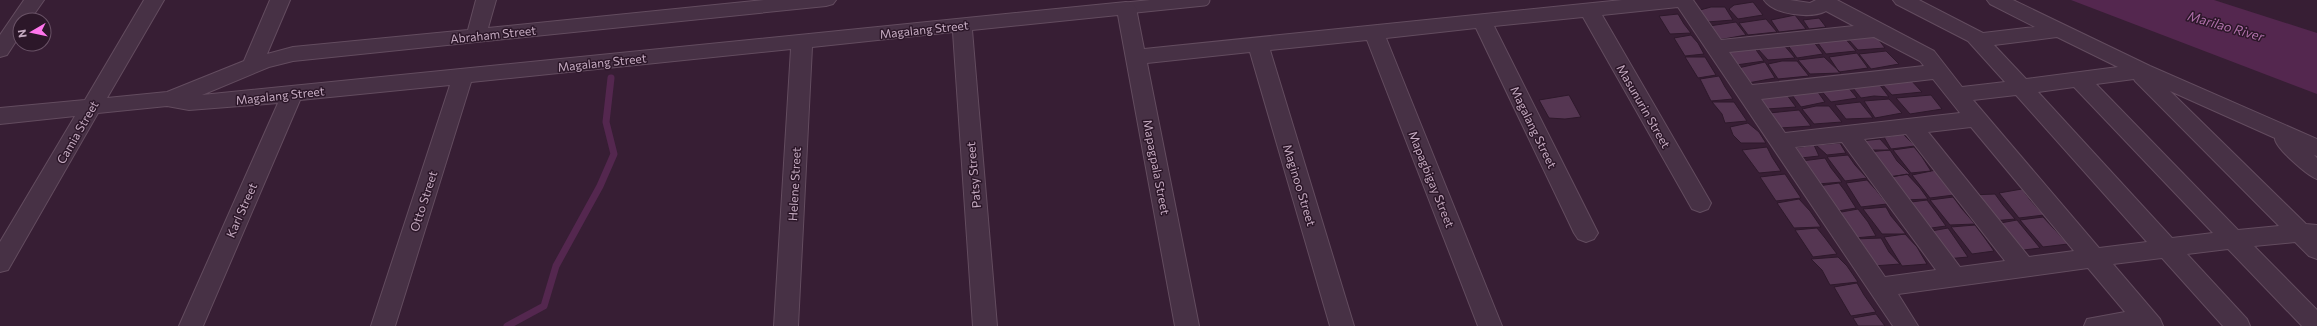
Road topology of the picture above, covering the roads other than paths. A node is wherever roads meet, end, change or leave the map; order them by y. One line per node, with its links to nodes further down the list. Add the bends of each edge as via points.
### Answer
1 (34, 0): 16 (street)
2 (154, 0): 40 (street, Camia Street)
3 (280, 0): 30 (street)
4 (486, 0): 23 (street)
5 (826, 0): 12 (street, Abraham Street)
6 (1204, 0): 14 (lane, Magalang Street)
7 (1683, 0): 15 (street); 27 (street)
8 (1774, 0): 11 (street, via 1786,6 1805,9 1821,6)
9 (1903, 0): 24 (street)
10 (1997, 0): 20 (street)
11 (1827, 1): 19 (street)
12 (796, 2): 13 (street, Abraham Street)
13 (680, 8): 23 (street, Abraham Street)
14 (1126, 8): 18 (street, Magalang Street); 29 (street, Mapagpala Street)
15 (1589, 10): 17 (street); 49 (street, Masunurin Street)
16 (26, 12)
17 (1482, 21): 22 (street); 50 (street, Magalang Street)
18 (962, 25): 25 (street, Magalang Street); 64 (street, Patsy Street)
19 (1875, 30): 27 (street); 31 (street, via 1927,56)
20 (2061, 30): 24 (street); 32 (street)
21 (12, 32): 28 (street)
22 (1374, 32): 26 (street); 67 (street, Mapagbigay Street)
23 (476, 36): 30 (street, Abraham Street, via 293,54)
24 (1979, 40): 35 (street)
25 (802, 41): 33 (street, Magalang Street); 63 (street, Helene Street)
26 (1258, 45): 29 (street); 66 (street, Maginoo Street)
27 (1715, 47): 36 (street)
28 (0, 50)
29 (1136, 57): 65 (street, Mapagpala Street)
30 (253, 64): 39 (street, Abraham Street, via 200,88)
31 (1938, 71): 36 (street); 38 (street)
32 (2140, 71): 34 (street); 44 (street); 51 (street)
33 (463, 76): 37 (street, Magalang Street); 62 (street, Otto Street)
34 (2079, 79): 35 (street); 52 (street)
35 (2021, 87): 38 (street); 53 (street)
36 (1747, 93): 46 (street)
37 (292, 94): 39 (street, Magalang Street, via 200,103); 61 (street, Karl Street)
38 (1957, 95): 42 (street)
39 (167, 99): 40 (street, Magalang Street)
40 (92, 107): 41 (street, Magalang Street); 56 (street, Camia Street)
41 (0, 116)
42 (1976, 119): 43 (street); 55 (street)
43 (1911, 126): 45 (street); 57 (street)
44 (2275, 129): 47 (street); 48 (street)
45 (1848, 134): 46 (street); 58 (street)
46 (1780, 141): 59 (street)
47 (2317, 148)
48 (2317, 171)
49 (1700, 203)
50 (1586, 233)
51 (2308, 233): 52 (street); 54 (street)
52 (2233, 239): 53 (street); 71 (street)
53 (2166, 248): 55 (street); 70 (street)
54 (2317, 250)
55 (2093, 258): 57 (street); 60 (street)
56 (0, 263)
57 (2022, 267): 58 (street)
58 (1954, 277): 59 (street)
59 (1880, 287): 68 (street)
60 (2148, 323): 69 (street)
61 (190, 326)
62 (383, 326)
63 (786, 326)
64 (985, 326)
65 (1187, 326)
66 (1342, 326)
67 (1490, 326)
68 (1906, 326)
69 (2096, 326)
70 (2238, 326)
71 (2317, 326)

